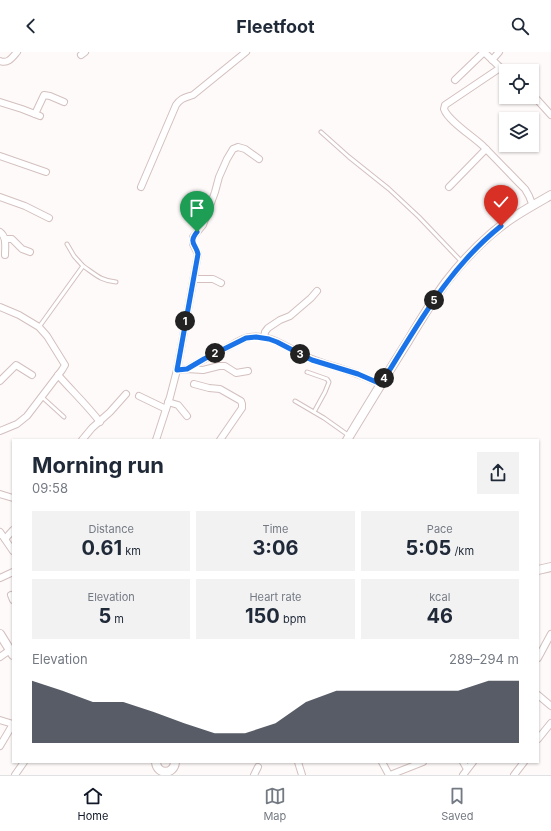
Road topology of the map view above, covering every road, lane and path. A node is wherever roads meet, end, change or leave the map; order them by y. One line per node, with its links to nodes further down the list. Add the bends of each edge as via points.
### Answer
1 (17, 52): 6 (street, via 8,61)
2 (246, 52): 19 (street, via 193,95 183,97 178,102)
3 (484, 52): 5 (street); 9 (street)
4 (499, 52): 5 (street)
5 (492, 60): 7 (street)
6 (0, 61)
7 (499, 67)
8 (499, 69): 15 (street, via 444,107 452,120)
9 (455, 80)
10 (0, 102): 11 (street, via 37,115 44,96)
11 (64, 102)
12 (539, 102): 13 (street)
13 (551, 115)
14 (321, 132): 30 (lane, via 389,188)
15 (486, 149): 20 (street); 23 (street, via 525,189)
16 (0, 156): 18 (street)
17 (259, 160): 32 (street, via 241,147 235,147 231,152 203,225 192,240 198,254)
18 (46, 172)
19 (141, 187)
20 (449, 187)
21 (551, 195): 23 (street)
22 (0, 197): 24 (street)
23 (533, 206): 30 (street, via 490,235)
24 (49, 218)
25 (0, 232): 26 (street)
26 (5, 239): 28 (street, via 12,239 22,249); 29 (street)
27 (67, 244): 31 (lane)
28 (30, 252)
29 (5, 255)
30 (463, 263): 47 (street, via 439,292)
31 (82, 266): 33 (lane, via 103,280); 37 (lane)
32 (194, 279): 34 (street); 40 (street)
33 (116, 282)
34 (221, 283)
35 (316, 291): 38 (street, via 290,316 268,328)
36 (0, 307): 37 (street)
37 (39, 327): 44 (street, via 64,363 64,368)
38 (264, 338): 39 (street, via 246,338); 47 (street, via 312,360)
39 (187, 369): 40 (street); 41 (street, via 200,370 225,366 236,372)
40 (177, 370): 52 (street)
41 (248, 371)
42 (307, 372): 53 (lane, via 329,382)
43 (32, 375): 45 (street, via 16,365)
44 (58, 375): 50 (street); 56 (street)
45 (0, 381)
46 (194, 384): 61 (street, via 220,389 242,404 242,408)
47 (381, 384): 58 (street)
48 (126, 394): 56 (street)
49 (139, 396): 52 (street)
50 (42, 397): 55 (lane); 57 (street, via 23,420)
51 (295, 401): 53 (lane)
52 (167, 406): 54 (street, via 178,405); 60 (street)
53 (314, 412): 58 (lane)
54 (187, 416)
55 (64, 417)
56 (100, 422): 59 (street)
57 (0, 431)
58 (348, 438)
59 (84, 439)
60 (156, 439)
61 (221, 439)
62 (0, 494): 63 (street)
63 (12, 498)
64 (12, 531): 66 (street)
65 (0, 532): 66 (street)
66 (5, 539): 67 (street)
67 (12, 550)
68 (551, 567): 69 (street)
69 (539, 570)
70 (12, 572): 71 (street)
71 (0, 578)
72 (0, 634): 74 (street)
73 (551, 634): 75 (street)
74 (11, 653): 76 (street)
75 (539, 656)
76 (0, 657)
77 (539, 696): 78 (street)
78 (551, 706)
79 (0, 720): 81 (street)
80 (551, 723): 84 (street)
81 (12, 724)
82 (12, 726): 86 (street)
83 (539, 729): 84 (street)
84 (546, 729): 85 (street)
85 (539, 738)
86 (0, 746)
87 (23, 763): 99 (street)
88 (156, 763): 98 (street, via 160,771)
89 (175, 763): 98 (street)
90 (298, 763): 101 (street)
91 (383, 763): 102 (street)
92 (420, 763): 102 (street)
93 (464, 763): 97 (street)
94 (472, 763): 97 (street)
95 (523, 763): 104 (street)
96 (258, 766): 100 (street)
97 (467, 769): 103 (street)
98 (171, 773)
99 (15, 775)
100 (254, 775)
101 (302, 775)
102 (389, 775)
103 (462, 775)
104 (514, 775)

